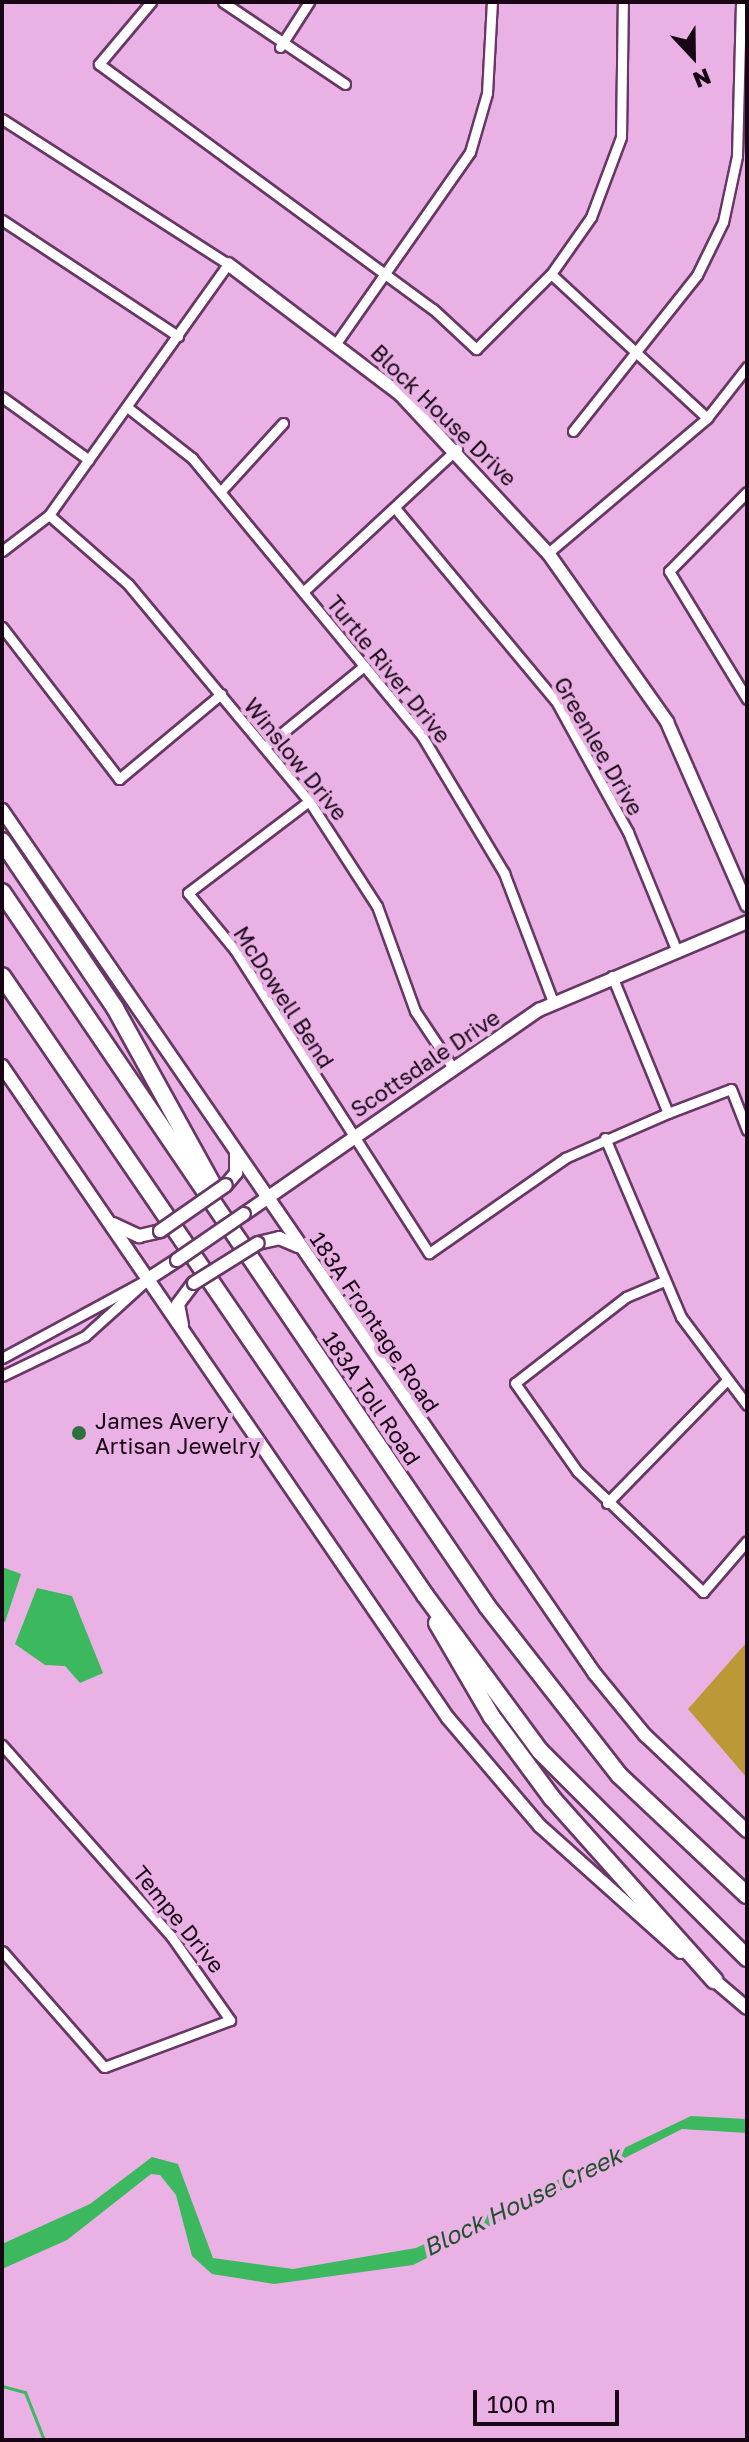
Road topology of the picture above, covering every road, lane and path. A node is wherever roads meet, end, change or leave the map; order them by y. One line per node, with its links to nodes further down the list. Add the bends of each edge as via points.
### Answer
1 (151, 2): 12 (street, via 99,64)
2 (223, 2): 7 (street)
3 (309, 2): 7 (street)
4 (492, 2): 12 (street, via 487,93 470,152)
5 (623, 2): 13 (street, via 621,137 591,217)
6 (741, 2): 16 (street, via 737,156 723,222 697,275)
7 (280, 47): 8 (street)
8 (345, 84)
9 (2, 119): 11 (street, Block House Drive)
10 (2, 220): 14 (street)
11 (228, 264): 14 (street); 15 (main road, Block House Drive)
12 (386, 273): 13 (street, via 476,349); 15 (street)
13 (551, 274): 16 (street)
14 (178, 336): 19 (street)
15 (337, 342): 23 (main road, Block House Drive)
16 (639, 354): 20 (street); 22 (street)
17 (747, 367): 20 (street)
18 (2, 397): 24 (street)
19 (127, 407): 24 (street); 25 (street, Turtle River Drive, via 192,458)
20 (707, 418): 30 (street)
21 (283, 423): 25 (street)
22 (573, 431)
23 (457, 449): 27 (street); 30 (main road, Block House Drive)
24 (89, 460): 28 (street)
25 (221, 491): 31 (street, Turtle River Drive)
26 (747, 492): 34 (street, via 669,571)
27 (395, 508): 31 (street); 44 (street, Greenlee Drive, via 556,701 628,832)
28 (49, 515): 29 (street); 35 (street, Winslow Drive, via 128,584)
29 (2, 551)
30 (548, 553): 42 (main road, Block House Drive, via 667,722)
31 (304, 591): 33 (street, Turtle River Drive)
32 (2, 627): 35 (street, via 119,779)
33 (364, 666): 37 (street); 48 (street, Turtle River Drive, via 458,789 504,873)
34 (743, 682): 36 (street)
35 (221, 694): 37 (street, Winslow Drive)
36 (747, 699)
37 (265, 747): 38 (street, Winslow Drive)
38 (309, 801): 51 (street, Winslow Drive, via 377,906 415,1011); 54 (street, McDowell Bend, via 188,893 235,950)
39 (2, 810): 56 (main road, 183A Frontage Road)
40 (2, 841): 60 (highway, via 115,1008)
41 (2, 892): 60 (highway, 183A Toll Road)
42 (747, 905)
43 (747, 922): 44 (main road, Scottsdale Drive)
44 (676, 949): 46 (main road, Scottsdale Drive)
45 (2, 976): 49 (highway)
46 (612, 976): 48 (main road, Scottsdale Drive); 52 (street)
47 (2, 982): 49 (highway)
48 (553, 1002): 51 (main road, Scottsdale Drive)
49 (21, 1004): 70 (highway)
50 (2, 1066): 58 (main road)
51 (453, 1068): 54 (main road, Scottsdale Drive)
52 (668, 1113): 53 (street, via 731,1089); 55 (street)
53 (747, 1130)
54 (352, 1137): 55 (street, McDowell Bend, via 429,1253); 57 (main road, Scottsdale Drive)
55 (605, 1138): 62 (street)
56 (235, 1151): 57 (main road, 183A Frontage Road); 58 (main road, bridge, via 236,1173 226,1185 160,1231 139,1236)
57 (265, 1197): 59 (main road, 183A Frontage Road); 61 (main road, Scottsdale Drive, bridge)
58 (110, 1223): 61 (main road)
59 (298, 1246): 63 (main road, bridge, via 279,1238 258,1243 194,1283 178,1304); 72 (main road, 183A Frontage Road, via 595,1674 645,1735)
60 (260, 1273): 73 (highway, 183A Toll Road, via 487,1606 619,1775)
61 (148, 1279): 63 (main road); 64 (street, Scottsdale Drive); 65 (street, Scottsdale Drive, via 85,1336)
62 (664, 1281): 66 (street); 68 (street, via 626,1297 515,1383)
63 (184, 1333): 76 (main road, via 448,1718 578,1863)
64 (2, 1358)
65 (2, 1376)
66 (725, 1382): 67 (street); 68 (street)
67 (747, 1405)
68 (607, 1503): 69 (street, via 703,1592)
69 (747, 1541)
70 (425, 1595): 75 (highway, via 540,1751 661,1880); 76 (highway, via 492,1717 593,1848)
71 (2, 1745): 74 (street, Tempe Drive, via 161,1924 230,2020 104,2067)
72 (747, 1831)
73 (747, 1895)
74 (2, 1951)
75 (747, 1958)
76 (714, 1980): 77 (main road)
77 (747, 2008)

